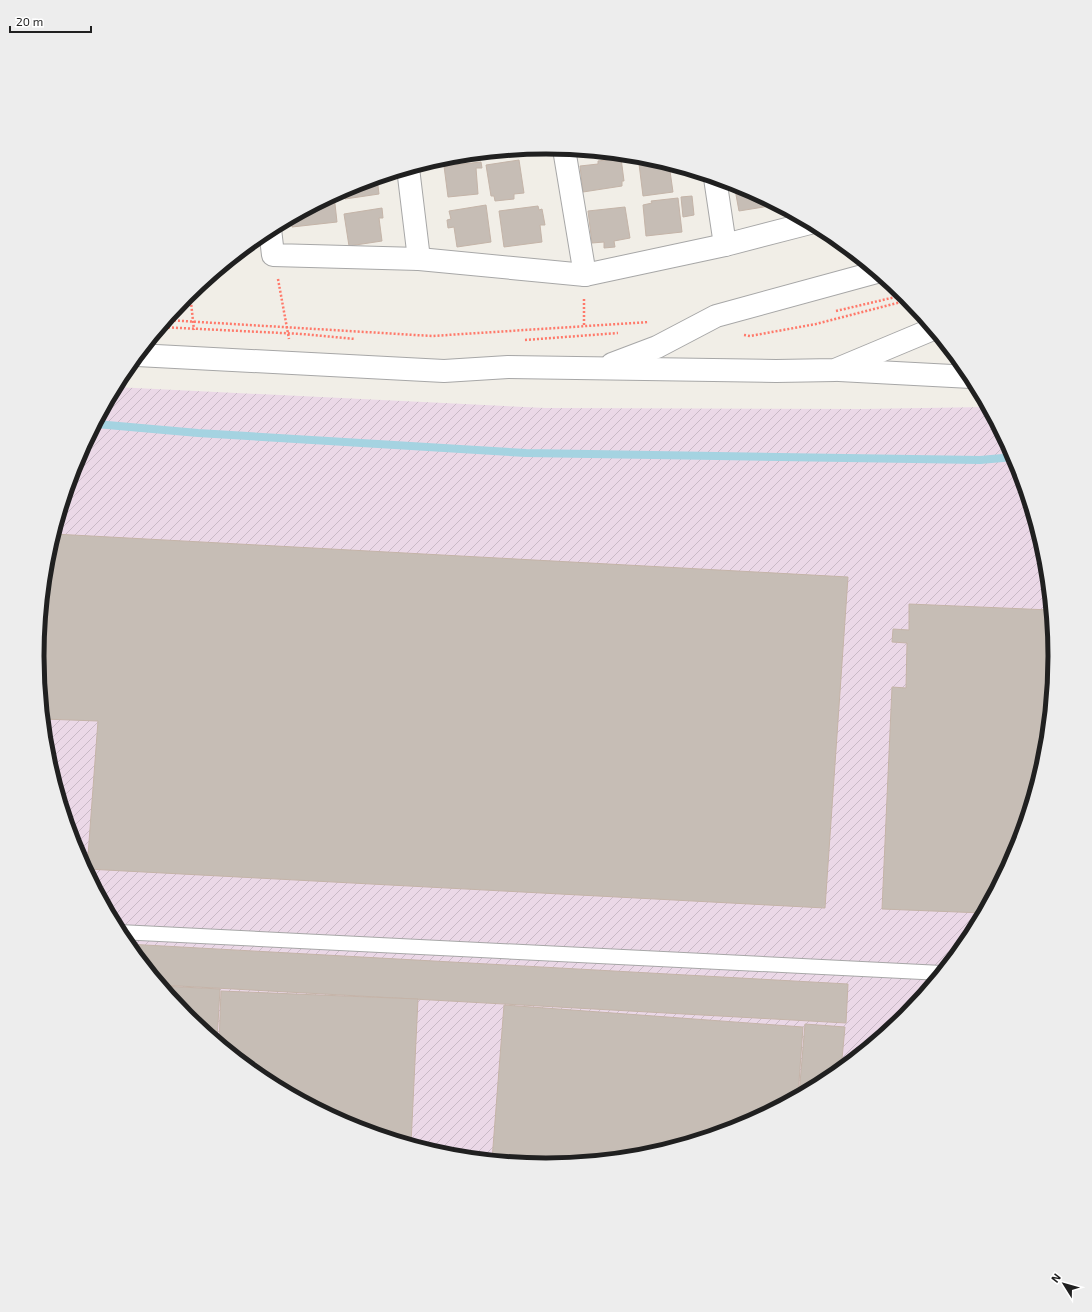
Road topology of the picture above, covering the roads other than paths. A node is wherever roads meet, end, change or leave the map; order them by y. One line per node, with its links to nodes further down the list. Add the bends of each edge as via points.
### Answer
1 (565, 155): 8 (street)
2 (409, 173): 7 (street)
3 (716, 184): 6 (street)
4 (803, 225): 6 (street)
5 (271, 237): 7 (street, via 273,255)
6 (725, 245): 8 (street)
7 (419, 259): 8 (street)
8 (584, 274)
9 (870, 274): 12 (street, via 716,316 657,347)
10 (927, 330): 13 (street)
11 (144, 356): 12 (street, via 444,371 508,367)
12 (600, 368): 13 (street)
13 (835, 370): 14 (street)
14 (963, 377)
15 (127, 932): 16 (lane)
16 (936, 972)

